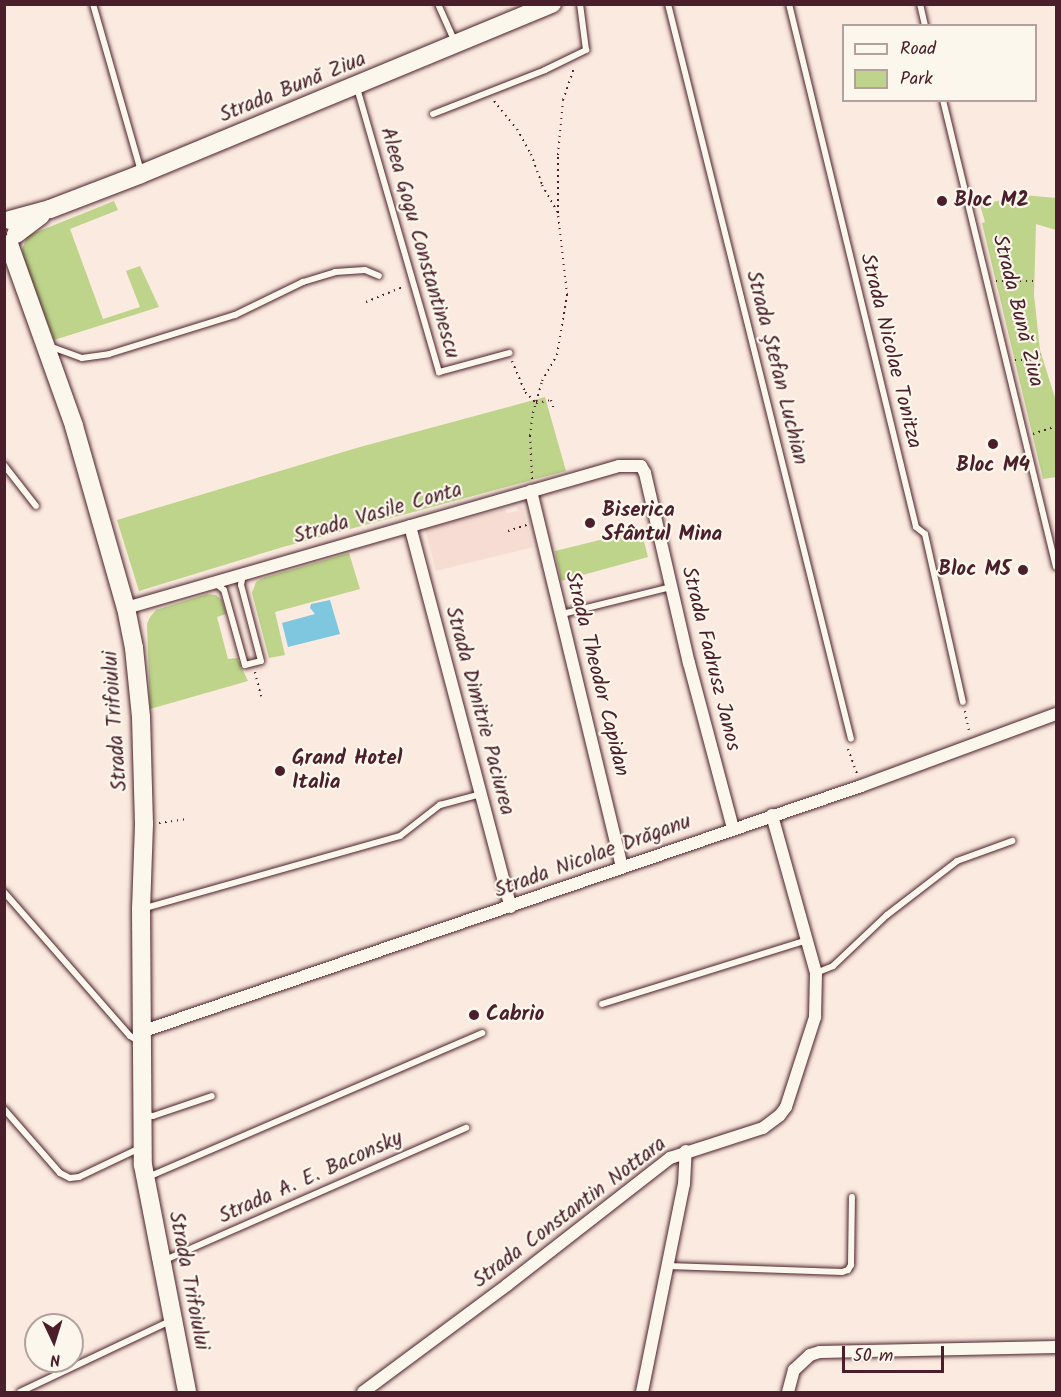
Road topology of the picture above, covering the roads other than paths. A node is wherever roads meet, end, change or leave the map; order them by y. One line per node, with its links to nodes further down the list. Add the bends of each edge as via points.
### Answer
1 (93, 4): 13 (lane)
2 (438, 4): 9 (lane)
3 (552, 4): 9 (street, Strada Bună Ziua)
4 (580, 4): 12 (lane, via 588,47 583,52)
5 (668, 4): 31 (lane, Strada Ștefan Luchian)
6 (789, 4): 29 (lane, Strada Nicolae Tonitza, via 916,527 925,534)
7 (920, 4): 8 (lane)
8 (925, 24)
9 (454, 41): 10 (street, Strada Bună Ziua)
10 (356, 87): 13 (street, Strada Bună Ziua); 17 (lane, Aleea Gogu Constantinescu, via 439,372)
11 (943, 102): 23 (lane, Strada Bună Ziua)
12 (433, 114)
13 (141, 174): 14 (street, Strada Bună Ziua, via 50,208)
14 (9, 232): 16 (street, Strada Trifoiului)
15 (379, 276): 16 (lane, via 365,270 303,282 236,315 109,354 82,358)
16 (46, 344): 27 (street, Strada Trifoiului, via 74,426)
17 (509, 353)
18 (4, 465): 21 (lane)
19 (641, 466): 20 (street, Strada Vasile Conta, via 619,466); 26 (street, Strada Fadrusz Janos)
20 (531, 491): 22 (street, Strada Vasile Conta); 28 (street, Strada Theodor Capidan)
21 (36, 506)
22 (410, 526): 24 (street, Strada Vasile Conta); 32 (street, Strada Dimitrie Paciurea)
23 (1056, 566)
24 (244, 572): 25 (street, Strada Vasile Conta); 25 (lane, via 241,585 261,662 245,665 224,590)
25 (213, 582): 27 (street, Strada Vasile Conta)
26 (672, 587): 28 (lane); 34 (street, Strada Fadrusz Janos)
27 (126, 608): 39 (street, Strada Trifoiului, via 139,682 144,824)
28 (562, 614): 36 (street, Strada Theodor Capidan)
29 (963, 702)
30 (1056, 714): 33 (street, Strada Nicolae Drăganu)
31 (851, 739)
32 (481, 794): 38 (street, Strada Dimitrie Paciurea); 39 (lane, via 440,805 400,836)
33 (772, 815): 34 (street, Strada Nicolae Drăganu); 40 (street, Strada Constantin Nottara)
34 (733, 828): 36 (street, Strada Nicolae Drăganu)
35 (1012, 841): 41 (lane, via 957,861 887,915 833,966)
36 (622, 867): 38 (street, Strada Nicolae Drăganu)
37 (4, 892): 44 (lane, via 130,1036)
38 (511, 907): 44 (street, Strada Nicolae Drăganu)
39 (141, 908): 44 (street, Strada Trifoiului)
40 (809, 940): 41 (street, Strada Constantin Nottara); 42 (lane)
41 (816, 973): 50 (street, Strada Constantin Nottara, via 815,1017 786,1107 752,1132)
42 (602, 1004)
43 (482, 1033): 51 (lane)
44 (141, 1036): 47 (street, Strada Trifoiului)
45 (212, 1096): 47 (lane, via 153,1116)
46 (4, 1109): 49 (lane, via 60,1173 70,1178)
47 (142, 1115): 49 (street, Strada Trifoiului)
48 (466, 1128): 53 (lane, Strada A. E. Baconsky)
49 (142, 1147): 51 (street, Strada Trifoiului)
50 (686, 1151): 54 (street, via 684,1184); 59 (street, Strada Constantin Nottara, via 670,1158)
51 (145, 1178): 53 (street, Strada Trifoiului)
52 (852, 1197): 54 (lane, via 848,1270)
53 (165, 1260): 55 (street, Strada Trifoiului)
54 (668, 1266): 60 (street)
55 (173, 1319): 57 (lane); 58 (street, Strada Trifoiului)
56 (1056, 1347): 61 (street, via 833,1350 810,1355 801,1362 794,1370)
57 (20, 1392)
58 (187, 1392)
59 (363, 1392)
60 (642, 1392)
61 (788, 1392)

